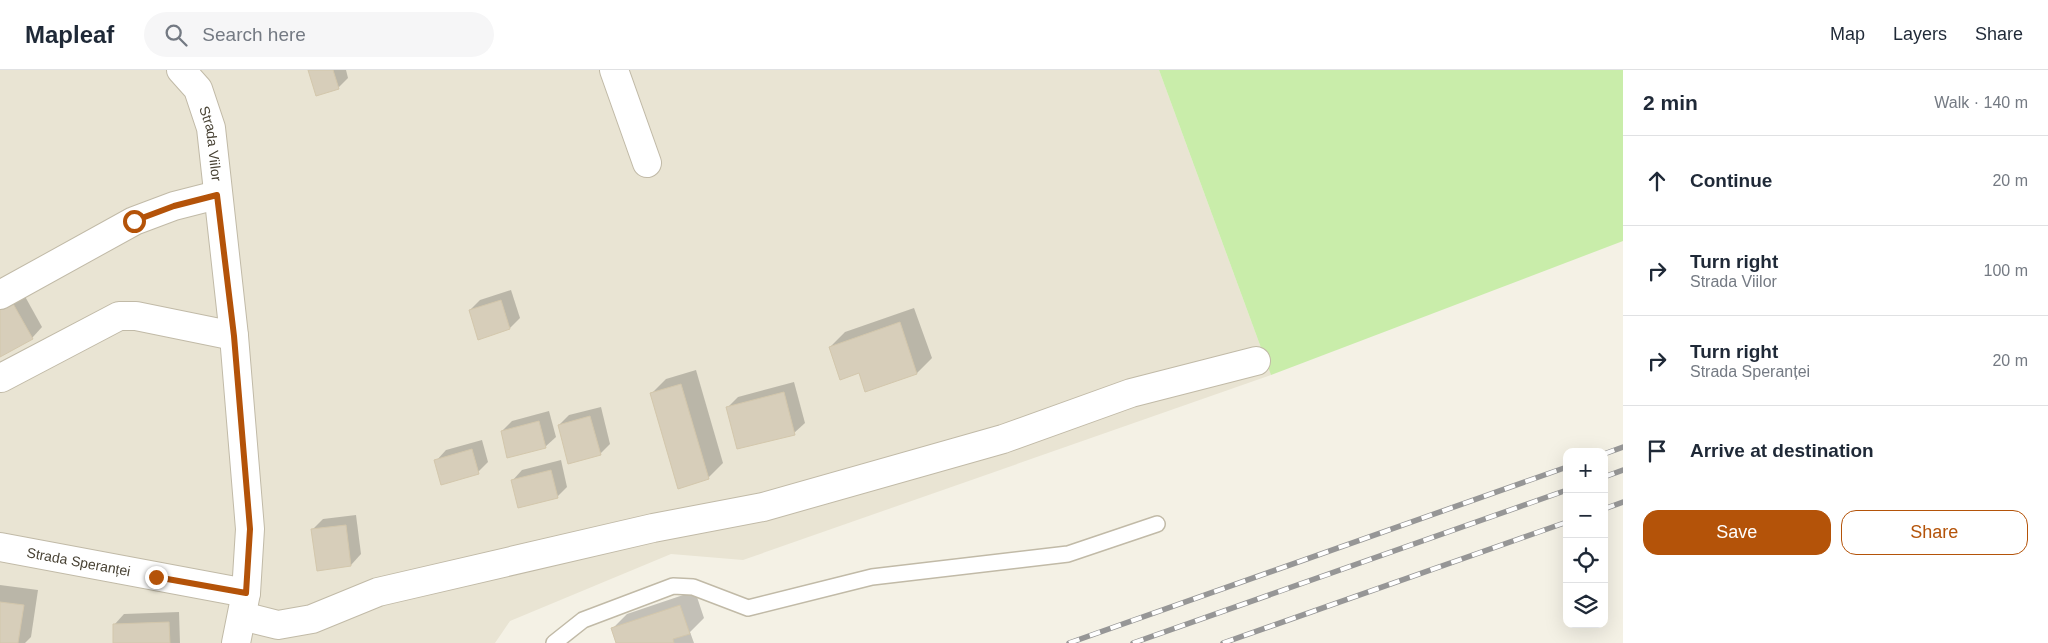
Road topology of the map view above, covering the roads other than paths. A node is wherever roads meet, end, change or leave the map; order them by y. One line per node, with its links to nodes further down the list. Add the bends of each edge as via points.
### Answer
1 (181, 70): 4 (street, Strada Viilor, via 198,89 211,128)
2 (614, 70): 3 (street)
3 (647, 163)
4 (217, 195): 5 (street, via 134,221); 6 (street, Strada Viilor)
5 (0, 295)
6 (234, 336): 8 (street, via 136,316 119,316); 11 (street, Strada Viilor, via 250,529)
7 (1256, 361): 11 (street, Strada Speranței, via 1131,394 1003,439 763,507 653,528 378,592 312,619 278,625)
8 (1, 378)
9 (1157, 524): 13 (lane, via 1068,554 872,577 748,608 692,587 673,586 583,620)
10 (0, 547): 11 (street, Strada Speranței)
11 (244, 604): 12 (street, Strada Viilor)
12 (236, 643)
13 (554, 643)

